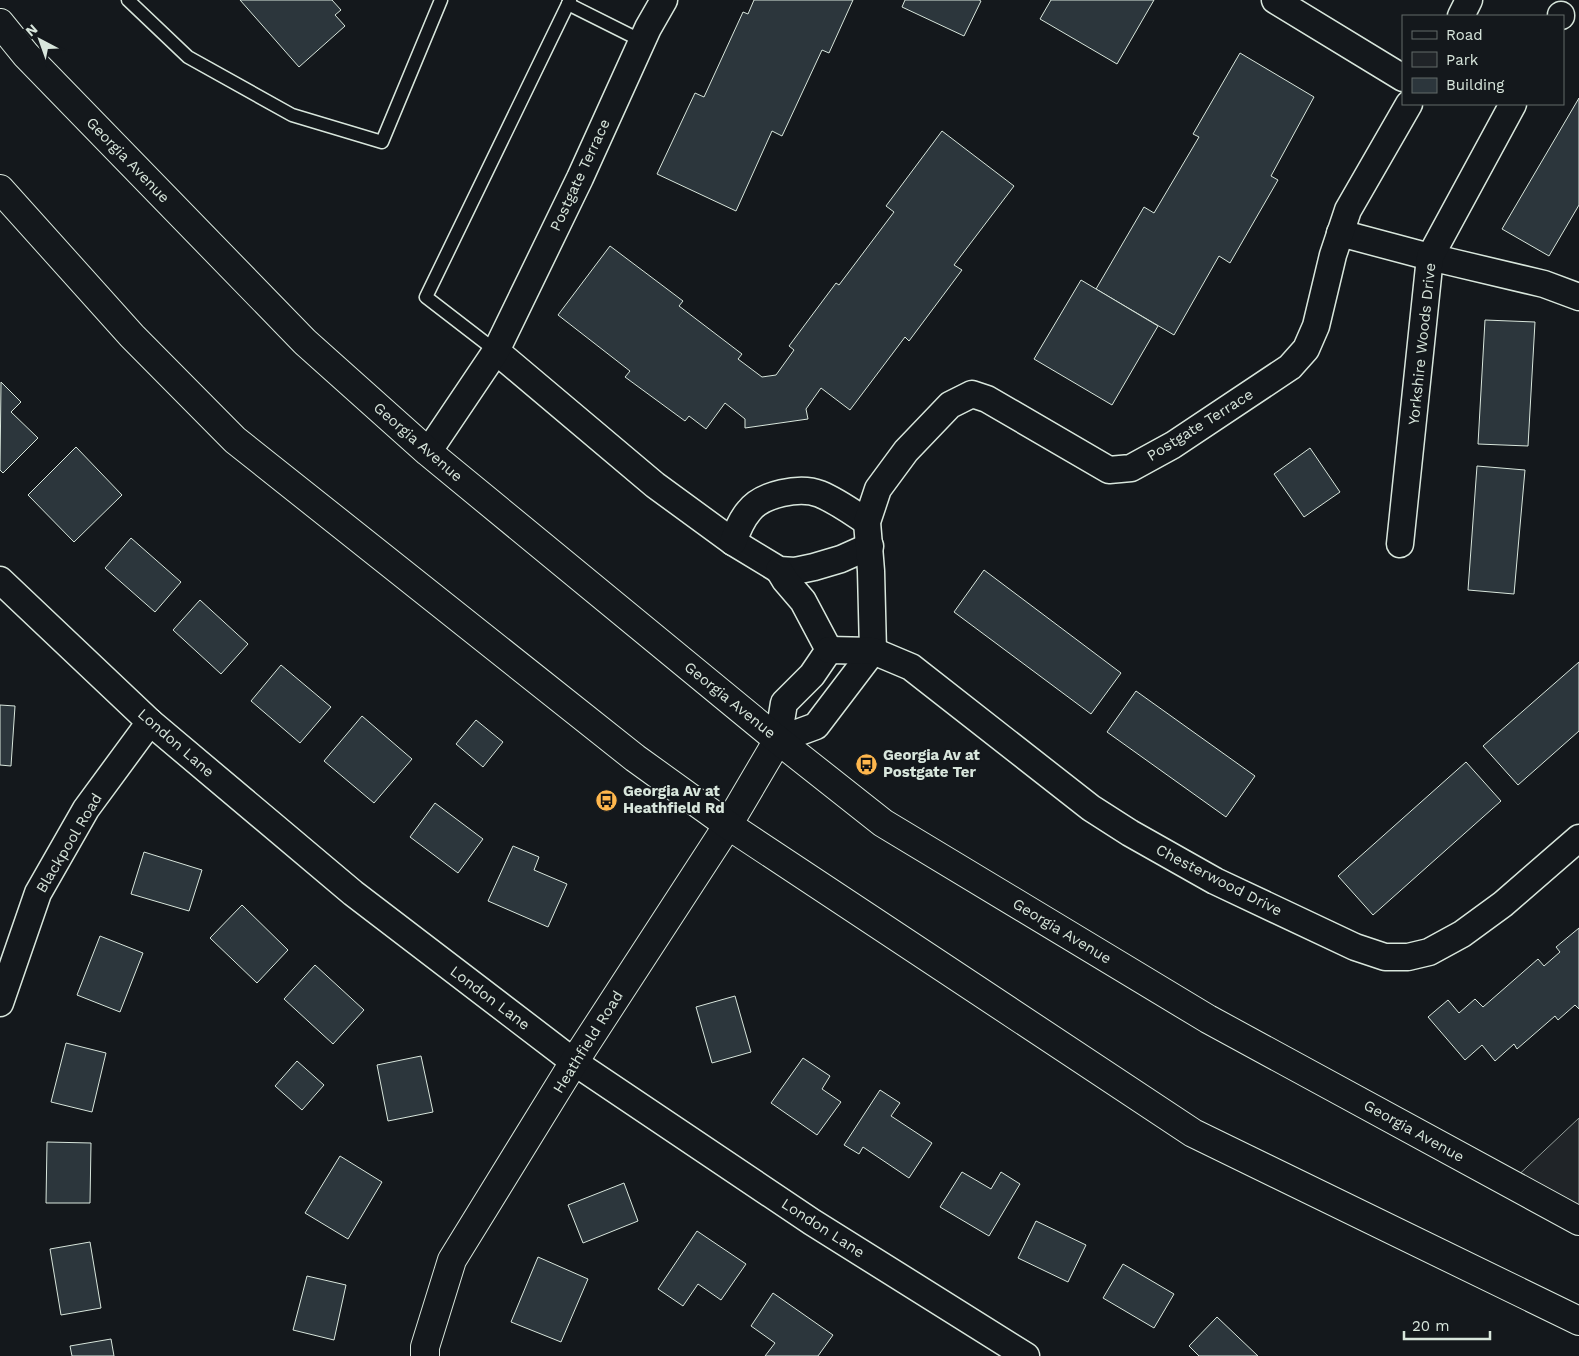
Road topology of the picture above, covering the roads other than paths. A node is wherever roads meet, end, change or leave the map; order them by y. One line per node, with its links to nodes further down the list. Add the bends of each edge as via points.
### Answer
1 (128, 0): 2 (lane, via 188,57 231,82 292,115 382,142)
2 (441, 0)
3 (664, 0): 9 (street, Postgate Terrace)
4 (1275, 0): 10 (street)
5 (1469, 0): 7 (street)
6 (569, 2): 9 (lane); 17 (lane, via 426,297)
7 (1462, 15)
8 (0, 23): 18 (main road, Georgia Avenue, via 26,55 305,342)
9 (642, 41): 17 (street, Postgate Terrace)
10 (1402, 77)
11 (1408, 105): 14 (street, Postgate Terrace, via 1348,210)
12 (1512, 105): 15 (street, Yorkshire Woods Drive)
13 (0, 189): 28 (main road, via 132,336 235,440 635,758)
14 (1340, 233): 15 (street); 19 (street, Postgate Terrace, via 1316,326 1306,349 1290,367 1173,445 1131,468 1109,470 987,399 972,394 950,406 906,451 878,489)
15 (1430, 257): 16 (street, via 1544,284); 21 (street, Yorkshire Woods Drive)
16 (1579, 297)
17 (496, 350): 18 (street, Postgate Terrace); 20 (street, via 656,485)
18 (428, 452): 27 (main road, Georgia Avenue)
19 (868, 534): 20 (street, via 819,494 799,490 769,496 749,510); 22 (street, via 841,559 814,568); 25 (street, Postgate Terrace)
20 (733, 542): 22 (street)
21 (1400, 544)
22 (779, 570): 24 (street, via 803,601)
23 (0, 580): 26 (street, London Lane)
24 (829, 650): 25 (street); 27 (street, via 812,675 784,703)
25 (873, 651): 27 (street, via 816,726); 29 (street, Chesterwood Drive, via 911,667 1091,808 1130,833 1215,881 1355,947 1385,957 1408,957 1429,952 1462,934 1503,904)
26 (150, 722): 30 (street, Blackpool Road, via 86,809 38,892); 31 (street, London Lane, via 352,893)
27 (778, 740): 28 (main road, Heathfield Road); 32 (main road, Georgia Avenue, via 883,823 1191,1009)
28 (728, 825): 31 (main road, Heathfield Road); 33 (main road, via 1193,1133)
29 (1579, 838)
30 (0, 1004)
31 (574, 1062): 34 (main road, Heathfield Road, via 452,1260); 35 (street, London Lane, via 812,1222)
32 (1579, 1221)
33 (1579, 1321)
34 (425, 1356)
35 (1026, 1356)

